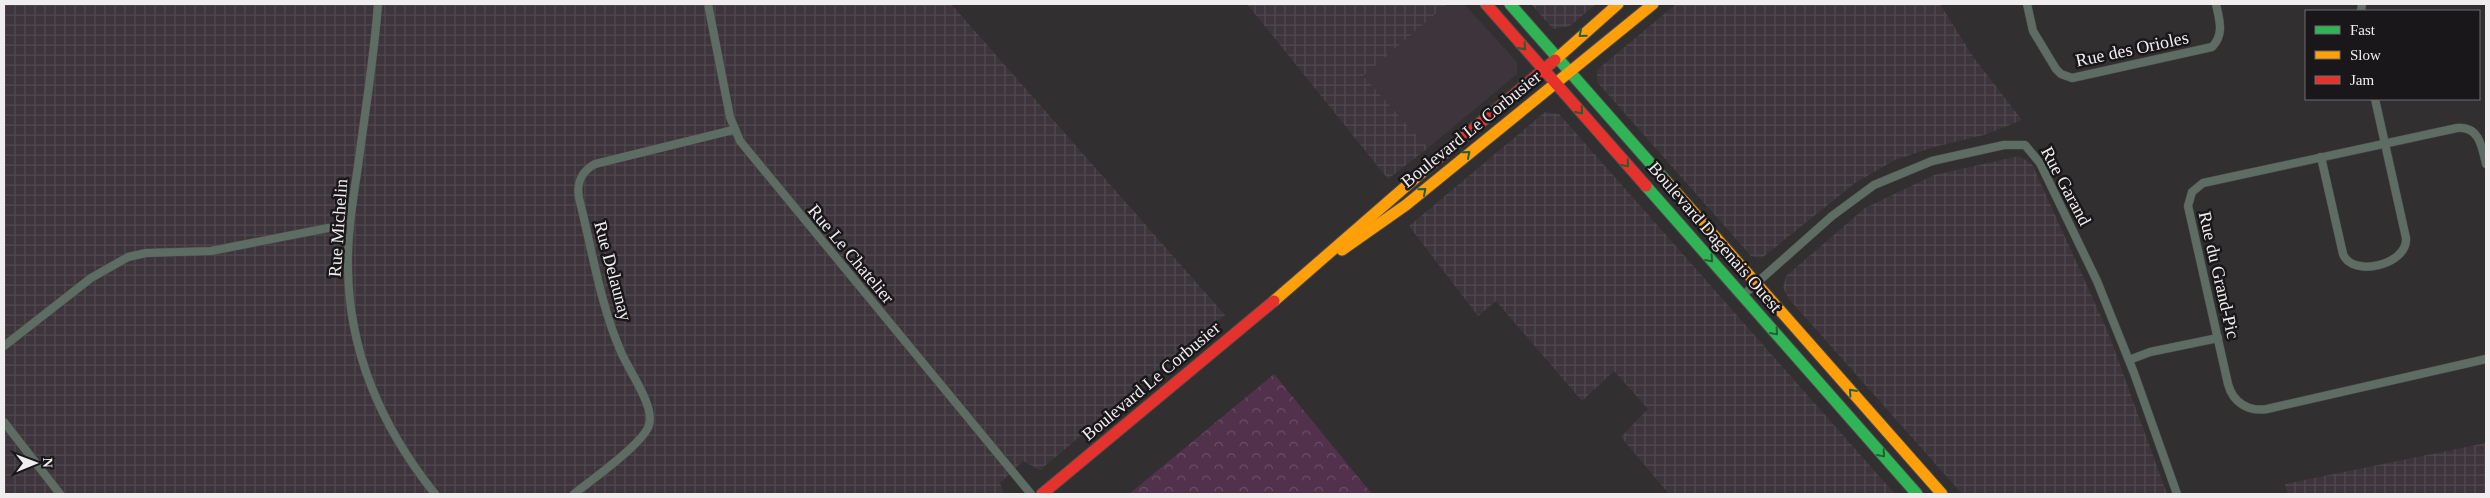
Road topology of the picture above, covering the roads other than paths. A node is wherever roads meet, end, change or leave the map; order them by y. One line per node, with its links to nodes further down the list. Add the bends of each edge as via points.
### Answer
1 (378, 4): 18 (street, Rue Michelin)
2 (708, 4): 14 (street, Rue Le Chatelier)
3 (1486, 4): 10 (main road, Boulevard Dagenais Ouest, one-way to 10)
4 (1510, 4): 9 (main road, Boulevard Dagenais Ouest)
5 (1618, 4): 9 (main road, Boulevard Le Corbusier, one-way to 9)
6 (1653, 4): 11 (main road, Boulevard Le Corbusier)
7 (2027, 4): 8 (street, Rue des Orioles, via 2033,31 2056,69 2072,78 2212,47 2220,30)
8 (2216, 4)
9 (1557, 56): 10 (main road, Boulevard Le Corbusier); 11 (main road, Boulevard Dagenais Ouest)
10 (1544, 69): 12 (main road, Boulevard Dagenais Ouest); 19 (main road, Boulevard Le Corbusier, via 1396,193)
11 (1570, 72): 12 (main road, Boulevard Le Corbusier); 20 (main road, Boulevard Dagenais Ouest)
12 (1555, 82): 19 (main road, Boulevard Le Corbusier, one-way to 12, via 1406,205); 21 (main road, Boulevard Dagenais Ouest, one-way to 21)
13 (2375, 100): 15 (street)
14 (733, 130): 29 (street, Rue Delaunay, via 595,164 579,181 579,198 610,321 625,361 649,407 651,419 643,437); 30 (street, Rue Le Chatelier)
15 (2384, 144): 16 (street, Rue du Grand-Pic); 16 (street, via 2406,245 2398,258 2368,266 2355,267 2344,257); 17 (street, Rue du Grand-Pic, via 2457,128 2467,129 2480,139)
16 (2321, 157): 22 (street, Rue du Grand-Pic, via 2206,182 2192,192 2188,206)
17 (2486, 164)
18 (349, 227): 23 (street, via 328,228 211,252 149,253 128,257 91,278); 28 (street, Rue Michelin, via 349,292 364,367 395,439)
19 (1306, 275): 31 (main road, Boulevard Le Corbusier)
20 (1756, 283): 21 (street, Rue Garand); 25 (street, Rue Garand, via 1845,206 1882,181 1932,161 2004,144 2021,144 2031,150 2040,163 2096,278); 33 (main road, Boulevard Dagenais Ouest, one-way to 20)
21 (1742, 296): 32 (main road, Boulevard Dagenais Ouest, one-way to 32)
22 (2218, 338): 24 (street, Rue du Grand-Pic, via 2231,393 2242,405 2259,410); 25 (street, via 2150,352)
23 (4, 346)
24 (2486, 359)
25 (2129, 360): 34 (street, Rue Garand)
26 (4, 422): 27 (street)
27 (60, 494)
28 (435, 494)
29 (574, 494)
30 (1031, 494)
31 (1042, 494)
32 (1917, 494)
33 (1942, 494)
34 (2177, 494)

